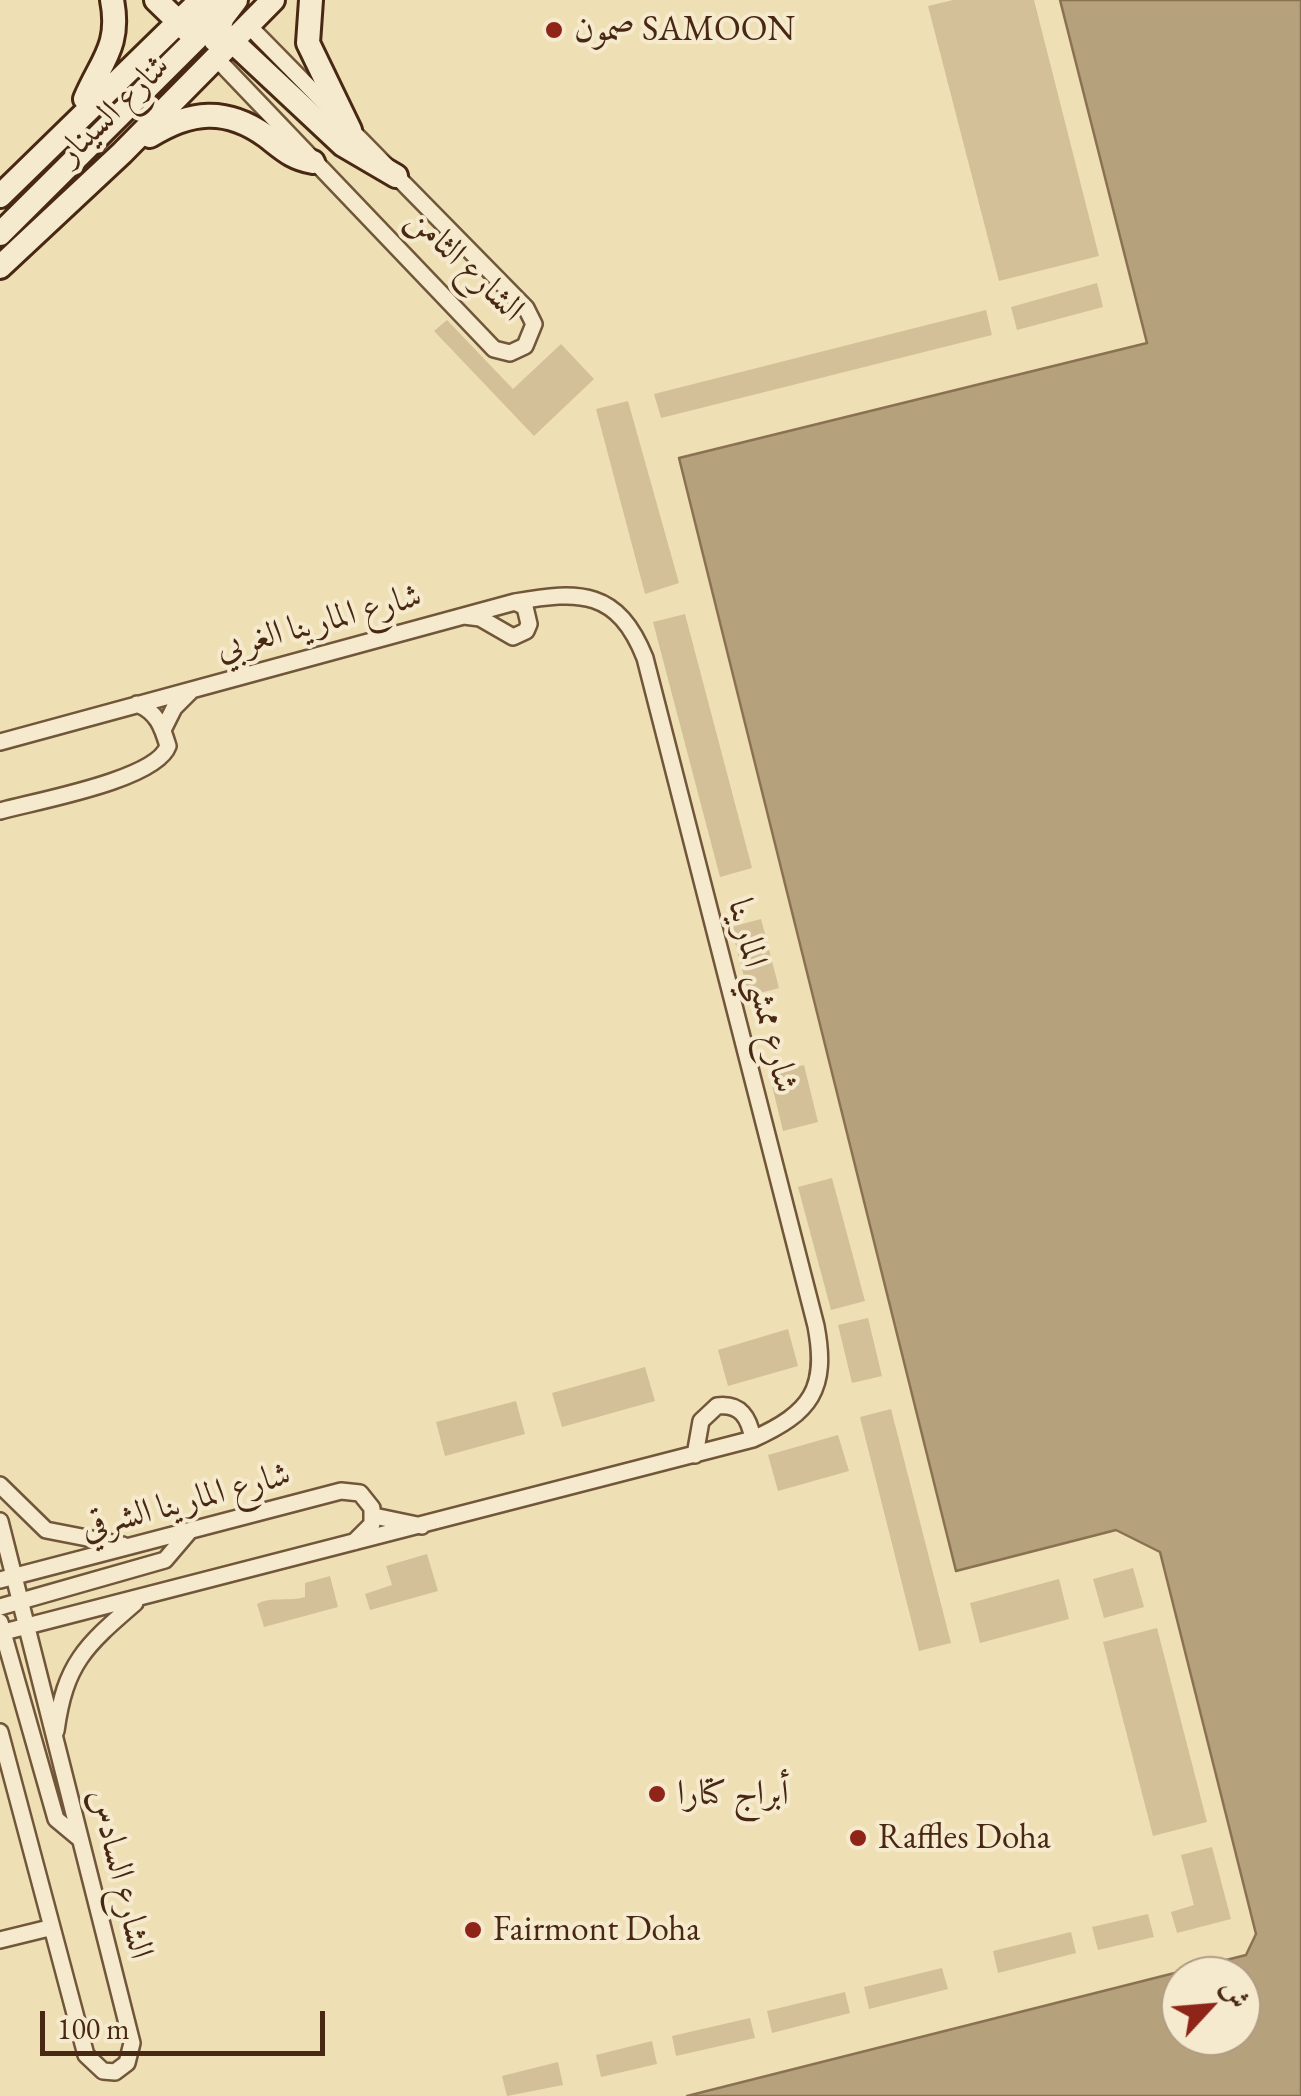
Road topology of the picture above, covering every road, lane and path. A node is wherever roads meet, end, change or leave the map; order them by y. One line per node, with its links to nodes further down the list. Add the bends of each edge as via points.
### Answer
1 (112, 0): 7 (street, via 113,39)
2 (156, 0): 5 (street, الشارع الثامن)
3 (273, 0): 5 (street, شارع السينار)
4 (312, 0): 8 (street, via 308,44)
5 (213, 15): 6 (street, شارع السينار); 7 (street, شارع السينار); 8 (street, الشارع الثامن); 11 (street, via 343,144); 13 (street)
6 (216, 58): 9 (street, شارع السينار); 10 (street, الشارع الثامن)
7 (81, 116): 12 (street, شارع السينار)
8 (350, 130): 11 (street, الشارع الثامن)
9 (122, 153): 10 (street, via 171,123 209,114 243,123 294,158); 14 (street, شارع السينار)
10 (313, 162): 11 (street, الشارع الثامن, via 494,349 510,353 525,346 534,324 526,308)
11 (396, 176)
12 (0, 196)
13 (0, 234)
14 (0, 267)
15 (515, 602): 16 (street, شارع المارينا الغربي, via 574,594); 17 (street, شارع المارينا الغربي); 17 (street, شارع المارينا الغربي, via 530,624 513,637)
16 (619, 612): 23 (street, شارع ممشي المارينا, via 645,658 816,1326 821,1371)
17 (462, 615): 18 (street, شارع المارينا الغربي)
18 (192, 689): 19 (street, شارع المارينا الغربي); 20 (street, شارع المارينا الغربي)
19 (138, 704): 20 (street, via 156,715); 21 (street, شارع المارينا الغربي)
20 (163, 730): 22 (street, شارع المارينا الغربي, via 165,754 148,768)
21 (0, 742)
22 (0, 812)
23 (810, 1401): 24 (street, شارع المارينا الشرقي)
24 (754, 1439): 25 (street, شارع المارينا الشرقي); 25 (street, via 744,1413 717,1406 701,1421)
25 (695, 1455): 29 (street, شارع المارينا الشرقي)
26 (0, 1485): 32 (street, via 46,1530)
27 (374, 1516): 29 (street, شارع المارينا الشرقي); 30 (street, شارع المارينا الشرقي, via 364,1496 341,1491); 31 (street)
28 (0, 1521): 33 (street, الشارع السادس)
29 (426, 1526): 31 (street, شارع المارينا الشرقي)
30 (188, 1532): 32 (street, شارع المارينا الشرقي); 34 (street, via 164,1560)
31 (351, 1545): 35 (street, شارع المارينا الشرقي)
32 (132, 1547): 33 (street, شارع المارينا الشرقي)
33 (8, 1578): 34 (street, الشارع السادس); 36 (street)
34 (20, 1599): 36 (street); 37 (street, الشارع السادس)
35 (140, 1600): 37 (street, شارع المارينا الشرقي); 40 (street, via 76,1660 64,1686)
36 (0, 1606): 37 (street)
37 (28, 1628): 38 (street, شارع المارينا الشرقي); 40 (street, الشارع السادس)
38 (1, 1629): 42 (street, via 56,1820)
39 (0, 1732): 41 (street, الشارع السادس)
40 (55, 1740): 42 (street, الشارع السادس)
41 (4, 1761): 43 (street, الشارع السادس)
42 (80, 1839): 43 (street, الشارع السادس, via 132,2043 122,2068 104,2071 86,2054)
43 (49, 1928): 44 (street)
44 (0, 1940)

